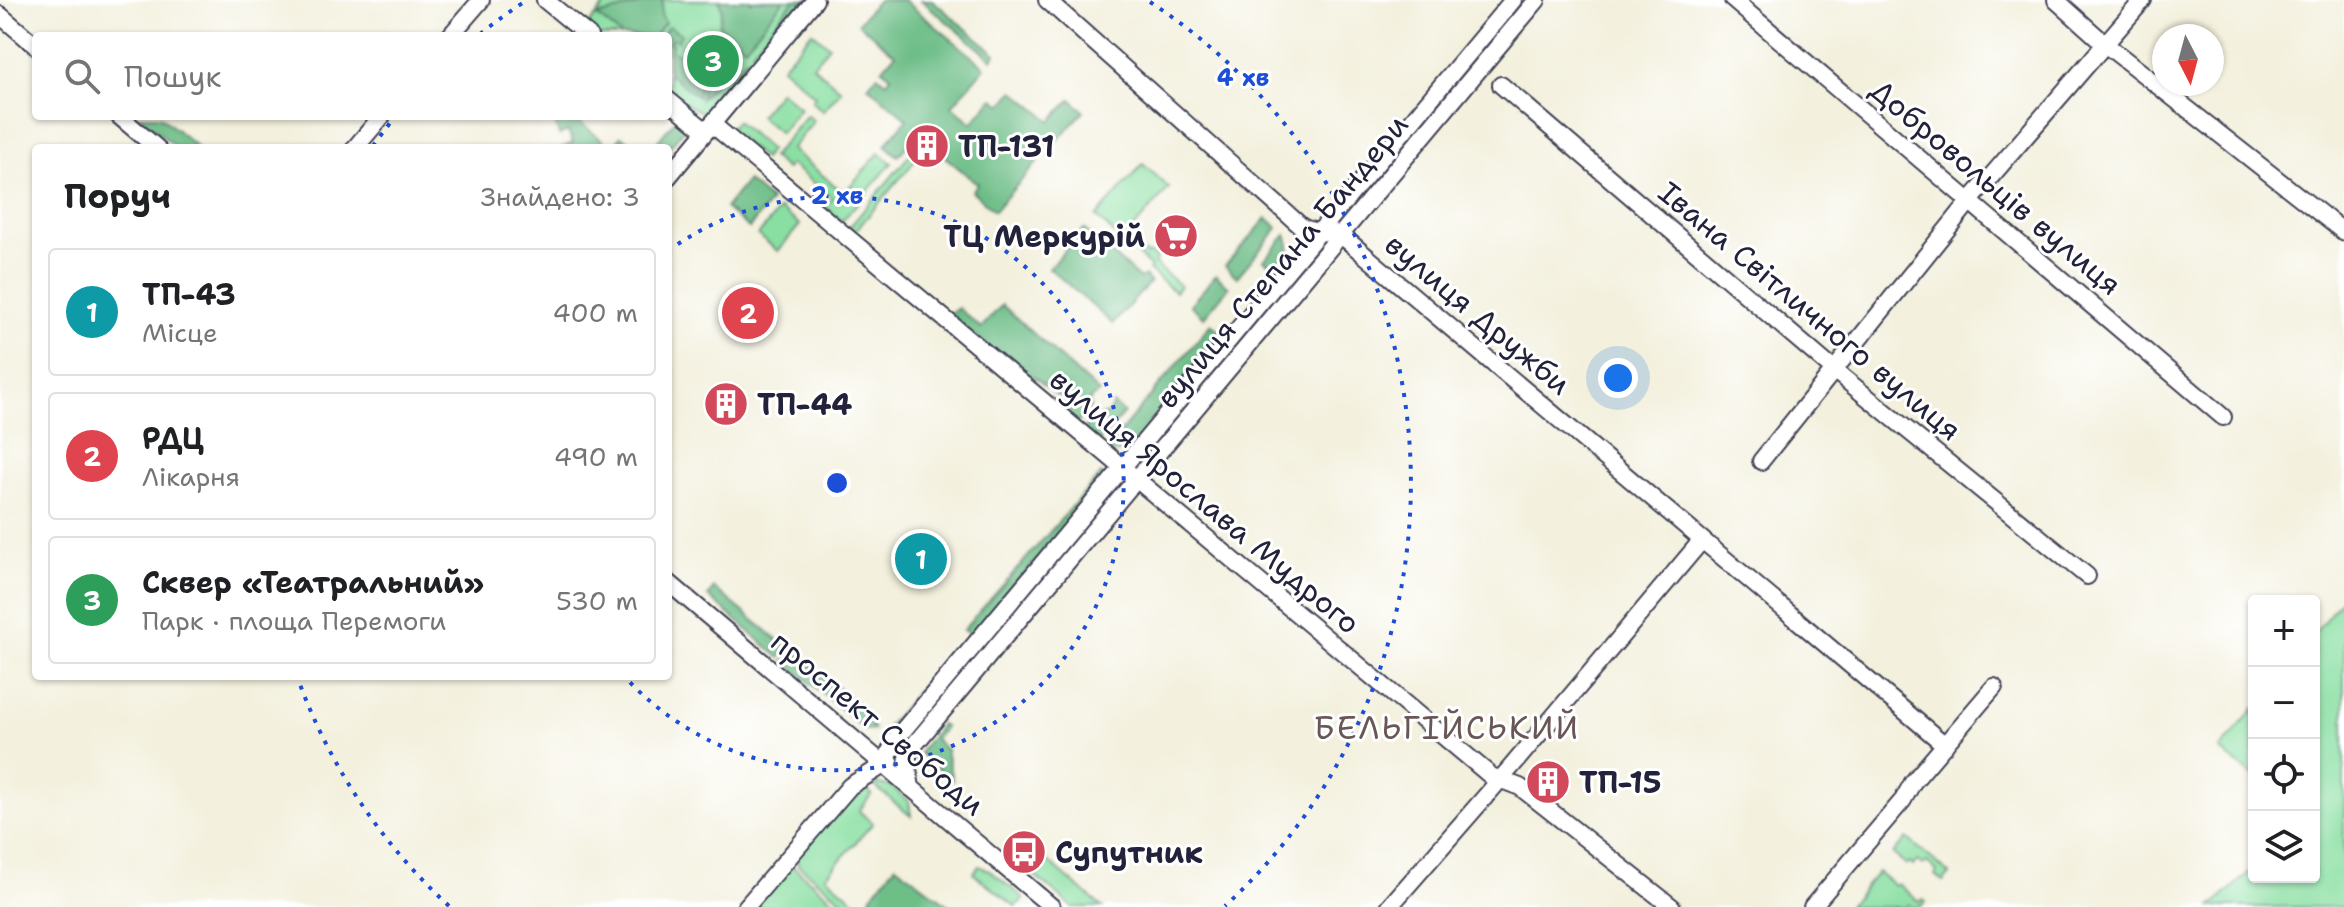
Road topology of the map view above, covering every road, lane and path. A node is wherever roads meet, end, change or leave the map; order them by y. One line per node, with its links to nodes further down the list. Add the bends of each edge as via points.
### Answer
1 (481, 0): 11 (street)
2 (545, 0): 12 (street)
3 (815, 0): 19 (street)
4 (1047, 0): 25 (street, via 1302,227)
5 (1513, 0): 25 (street, вулиця Степана Бандери)
6 (1537, 0): 26 (street, вулиця Степана Бандери)
7 (1733, 0): 23 (street, Добровольців вулиця)
8 (2056, 0): 14 (street)
9 (2143, 0): 14 (street)
10 (0, 15): 13 (street)
11 (453, 32)
12 (584, 32)
13 (32, 43)
14 (2105, 44): 23 (street); 24 (street)
15 (1501, 85): 27 (street, Івана Світличного вулиця)
16 (672, 103): 19 (street, вулиця Ярослава Мудрого)
17 (124, 120): 20 (street)
18 (379, 120): 21 (street)
19 (709, 128): 22 (street); 30 (street, вулиця Ярослава Мудрого)
20 (152, 144)
21 (358, 144)
22 (672, 172)
23 (1969, 202): 27 (street); 28 (street, Добровольців вулиця)
24 (2344, 232)
25 (1318, 234): 26 (street, вулиця Дружби); 30 (street, вулиця Степана Бандери)
26 (1341, 235): 31 (street, вулиця Степана Бандери); 32 (street, вулиця Дружби)
27 (1835, 371): 29 (street); 33 (street, Івана Світличного вулиця)
28 (2223, 417)
29 (1761, 461)
30 (1122, 469): 31 (street, вулиця Ярослава Мудрого); 35 (street, вулиця Степана Бандери)
31 (1135, 481): 36 (street, вулиця Степана Бандери); 43 (street, вулиця Ярослава Мудрого)
32 (1702, 540): 39 (street, вулиця Дружби); 43 (street)
33 (2087, 576)
34 (672, 585): 40 (street, проспект Свободи)
35 (970, 650): 36 (street); 38 (street, вулиця Степана Бандери)
36 (983, 663): 41 (street, вулиця Степана Бандери)
37 (1994, 687): 39 (street)
38 (895, 740): 40 (street); 42 (street, вулиця Степана Бандери)
39 (1945, 745): 49 (street)
40 (861, 746): 42 (street, проспект Свободи)
41 (909, 751): 42 (street); 44 (street)
42 (884, 765): 44 (street, проспект Свободи); 45 (street, via 850,786)
43 (1499, 780): 47 (street); 48 (street, вулиця Ярослава Мудрого, via 1520,787)
44 (911, 788): 46 (street, проспект Свободи)
45 (746, 907)
46 (1052, 907)
47 (1389, 907)
48 (1672, 907)
49 (1812, 907)

